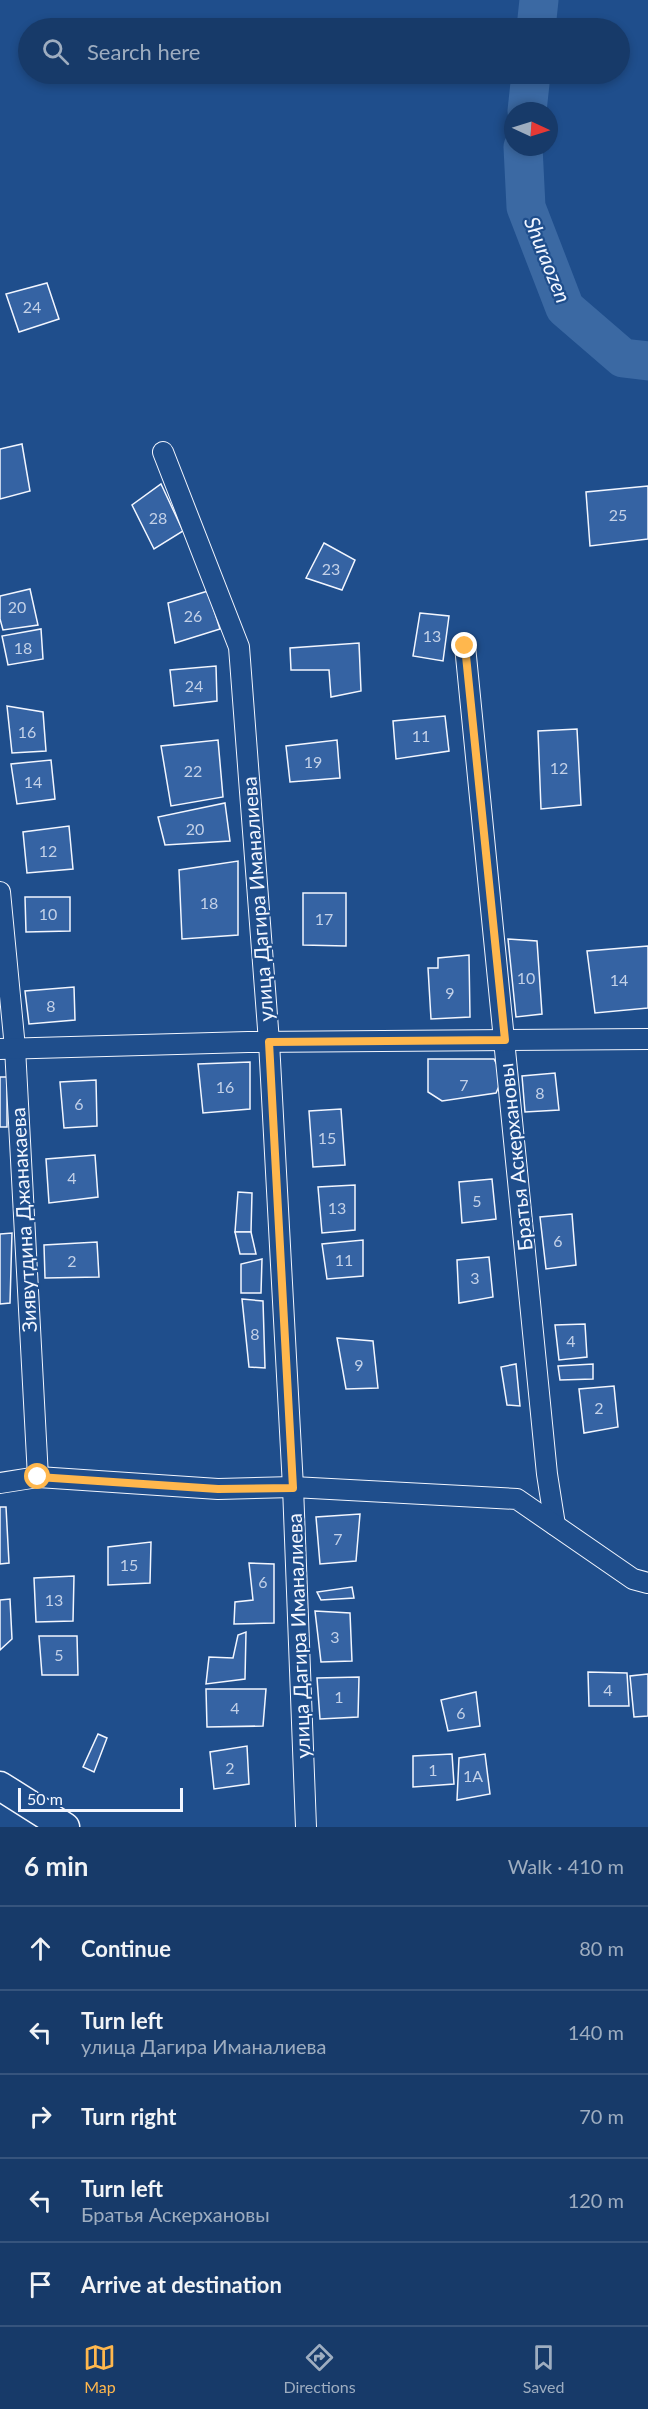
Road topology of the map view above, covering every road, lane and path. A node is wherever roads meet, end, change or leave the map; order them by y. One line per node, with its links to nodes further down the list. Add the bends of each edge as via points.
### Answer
1 (163, 452): 6 (street, улица Дагира Иманалиева, via 238,647)
2 (465, 646): 5 (street, Братья Аскерхановы)
3 (0, 892): 7 (street, Зиявутдина Джанакаева)
4 (648, 1039): 5 (street)
5 (505, 1040): 6 (street); 11 (street, Братья Аскерхановы)
6 (269, 1042): 7 (street); 10 (street, улица Дагира Иманалиева)
7 (7, 1048): 8 (street, Зиявутдина Джанакаева)
8 (38, 1477): 9 (street); 10 (street, via 218,1489)
9 (0, 1483)
10 (293, 1488): 11 (street, via 518,1499); 15 (street, улица Дагира Иманалиева)
11 (555, 1525): 12 (street, via 633,1578)
12 (648, 1583)
13 (0, 1786): 14 (main road)
14 (65, 1827)
15 (306, 1827)

